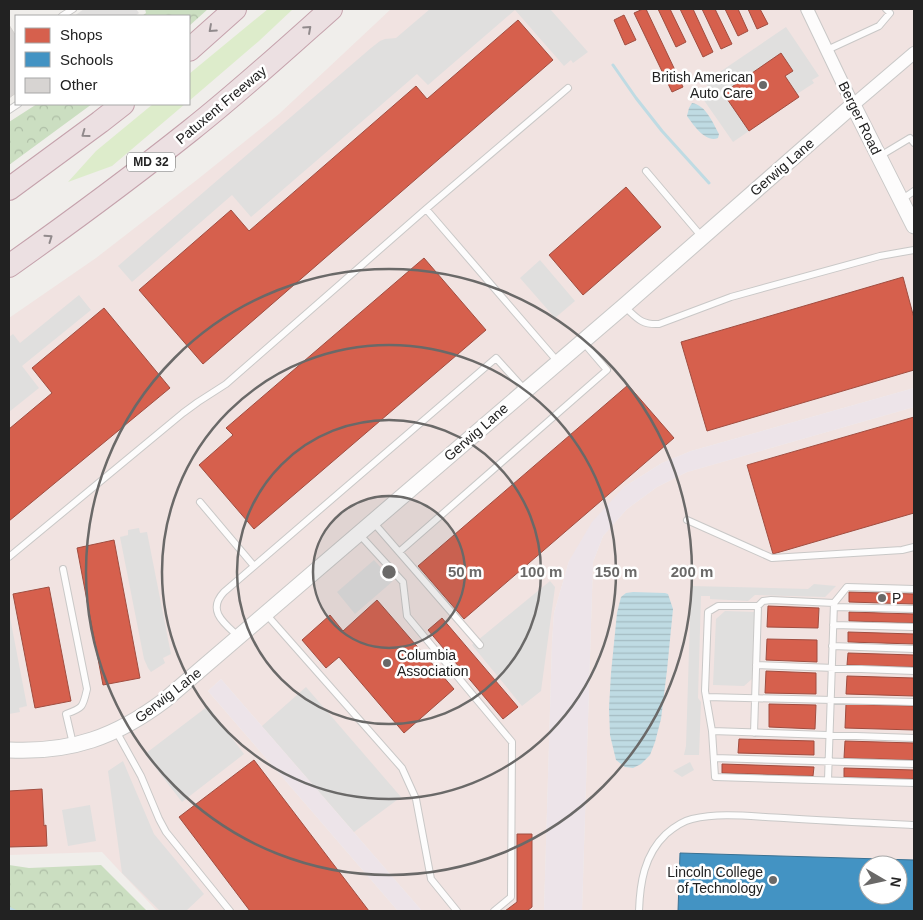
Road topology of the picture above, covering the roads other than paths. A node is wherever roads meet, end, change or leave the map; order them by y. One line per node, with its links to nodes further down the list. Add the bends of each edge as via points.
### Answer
1 (235, 9): 5 (highway, one-way to 5)
2 (331, 9): 21 (highway, Patuxent Freeway / MD 32, one-way to 2, via 193,129)
3 (807, 9): 6 (street, Berger Road)
4 (886, 9): 6 (lane, via 890,13 879,26)
5 (190, 49)
6 (827, 50): 10 (street, Berger Road)
7 (914, 53): 10 (street, Gerwig Lane)
8 (568, 88): 17 (lane)
9 (122, 105): 14 (highway, one-way to 14)
10 (853, 105): 12 (street, Berger Road); 19 (street, Gerwig Lane)
11 (914, 143): 12 (lane, via 910,138)
12 (879, 157): 16 (street, Berger Road)
13 (646, 171): 19 (lane)
14 (9, 189)
15 (914, 191): 16 (lane)
16 (901, 200): 18 (street, Berger Road)
17 (426, 209): 24 (lane); 32 (lane, via 226,384 198,402)
18 (914, 226)
19 (702, 237): 22 (street, Gerwig Lane)
20 (914, 250): 22 (lane, via 880,256 736,296 659,324 642,321)
21 (9, 266)
22 (624, 306): 23 (street, Gerwig Lane)
23 (582, 341): 24 (street, Gerwig Lane); 31 (lane, via 607,370)
24 (558, 362): 25 (street, Gerwig Lane)
25 (525, 390): 28 (street, Gerwig Lane); 33 (lane, via 496,358)
26 (200, 502): 33 (lane)
27 (687, 520): 30 (lane, via 772,558 902,550)
28 (373, 522): 29 (street, Gerwig Lane); 31 (lane)
29 (359, 534): 39 (street, Gerwig Lane); 68 (lane, via 403,582 407,616 512,742 511,897)
30 (914, 546)
31 (399, 552): 43 (lane)
32 (9, 557)
33 (254, 566): 42 (lane, via 224,592 217,603 218,616)
34 (63, 569): 58 (lane, via 87,689 79,709 66,714)
35 (914, 589): 36 (lane, via 847,587)
36 (834, 605): 37 (lane, via 771,600); 38 (lane); 40 (lane)
37 (758, 606): 46 (lane); 49 (lane, via 718,606 708,612)
38 (914, 609)
39 (266, 614): 42 (street, Gerwig Lane); 67 (lane, via 402,768 416,799 431,879)
40 (833, 625): 41 (lane); 44 (lane)
41 (914, 627)
42 (239, 637): 53 (street, Gerwig Lane, via 148,714)
43 (480, 645)
44 (832, 646): 45 (lane); 47 (lane)
45 (914, 649)
46 (756, 665): 47 (lane); 50 (lane)
47 (832, 668): 48 (lane); 51 (lane)
48 (914, 670)
49 (707, 697): 50 (lane); 54 (lane)
50 (755, 698): 51 (lane); 55 (lane)
51 (831, 700): 52 (lane); 56 (lane)
52 (914, 702)
53 (116, 731): 58 (street, Gerwig Lane); 66 (lane, via 166,832)
54 (712, 732): 55 (lane); 60 (lane)
55 (754, 733): 56 (lane)
56 (829, 735): 57 (lane); 61 (lane)
57 (914, 738)
58 (73, 745): 59 (street, Gerwig Lane, via 30,751)
59 (9, 750)
60 (714, 758): 61 (lane); 63 (lane, via 715,777)
61 (828, 762): 62 (lane); 63 (lane)
62 (914, 764)
63 (828, 780): 64 (lane)
64 (914, 783)
65 (914, 825): 69 (lane, via 724,815 690,820 666,833 649,856 640,890)
66 (230, 911)
67 (457, 911)
68 (494, 911)
69 (640, 911)

